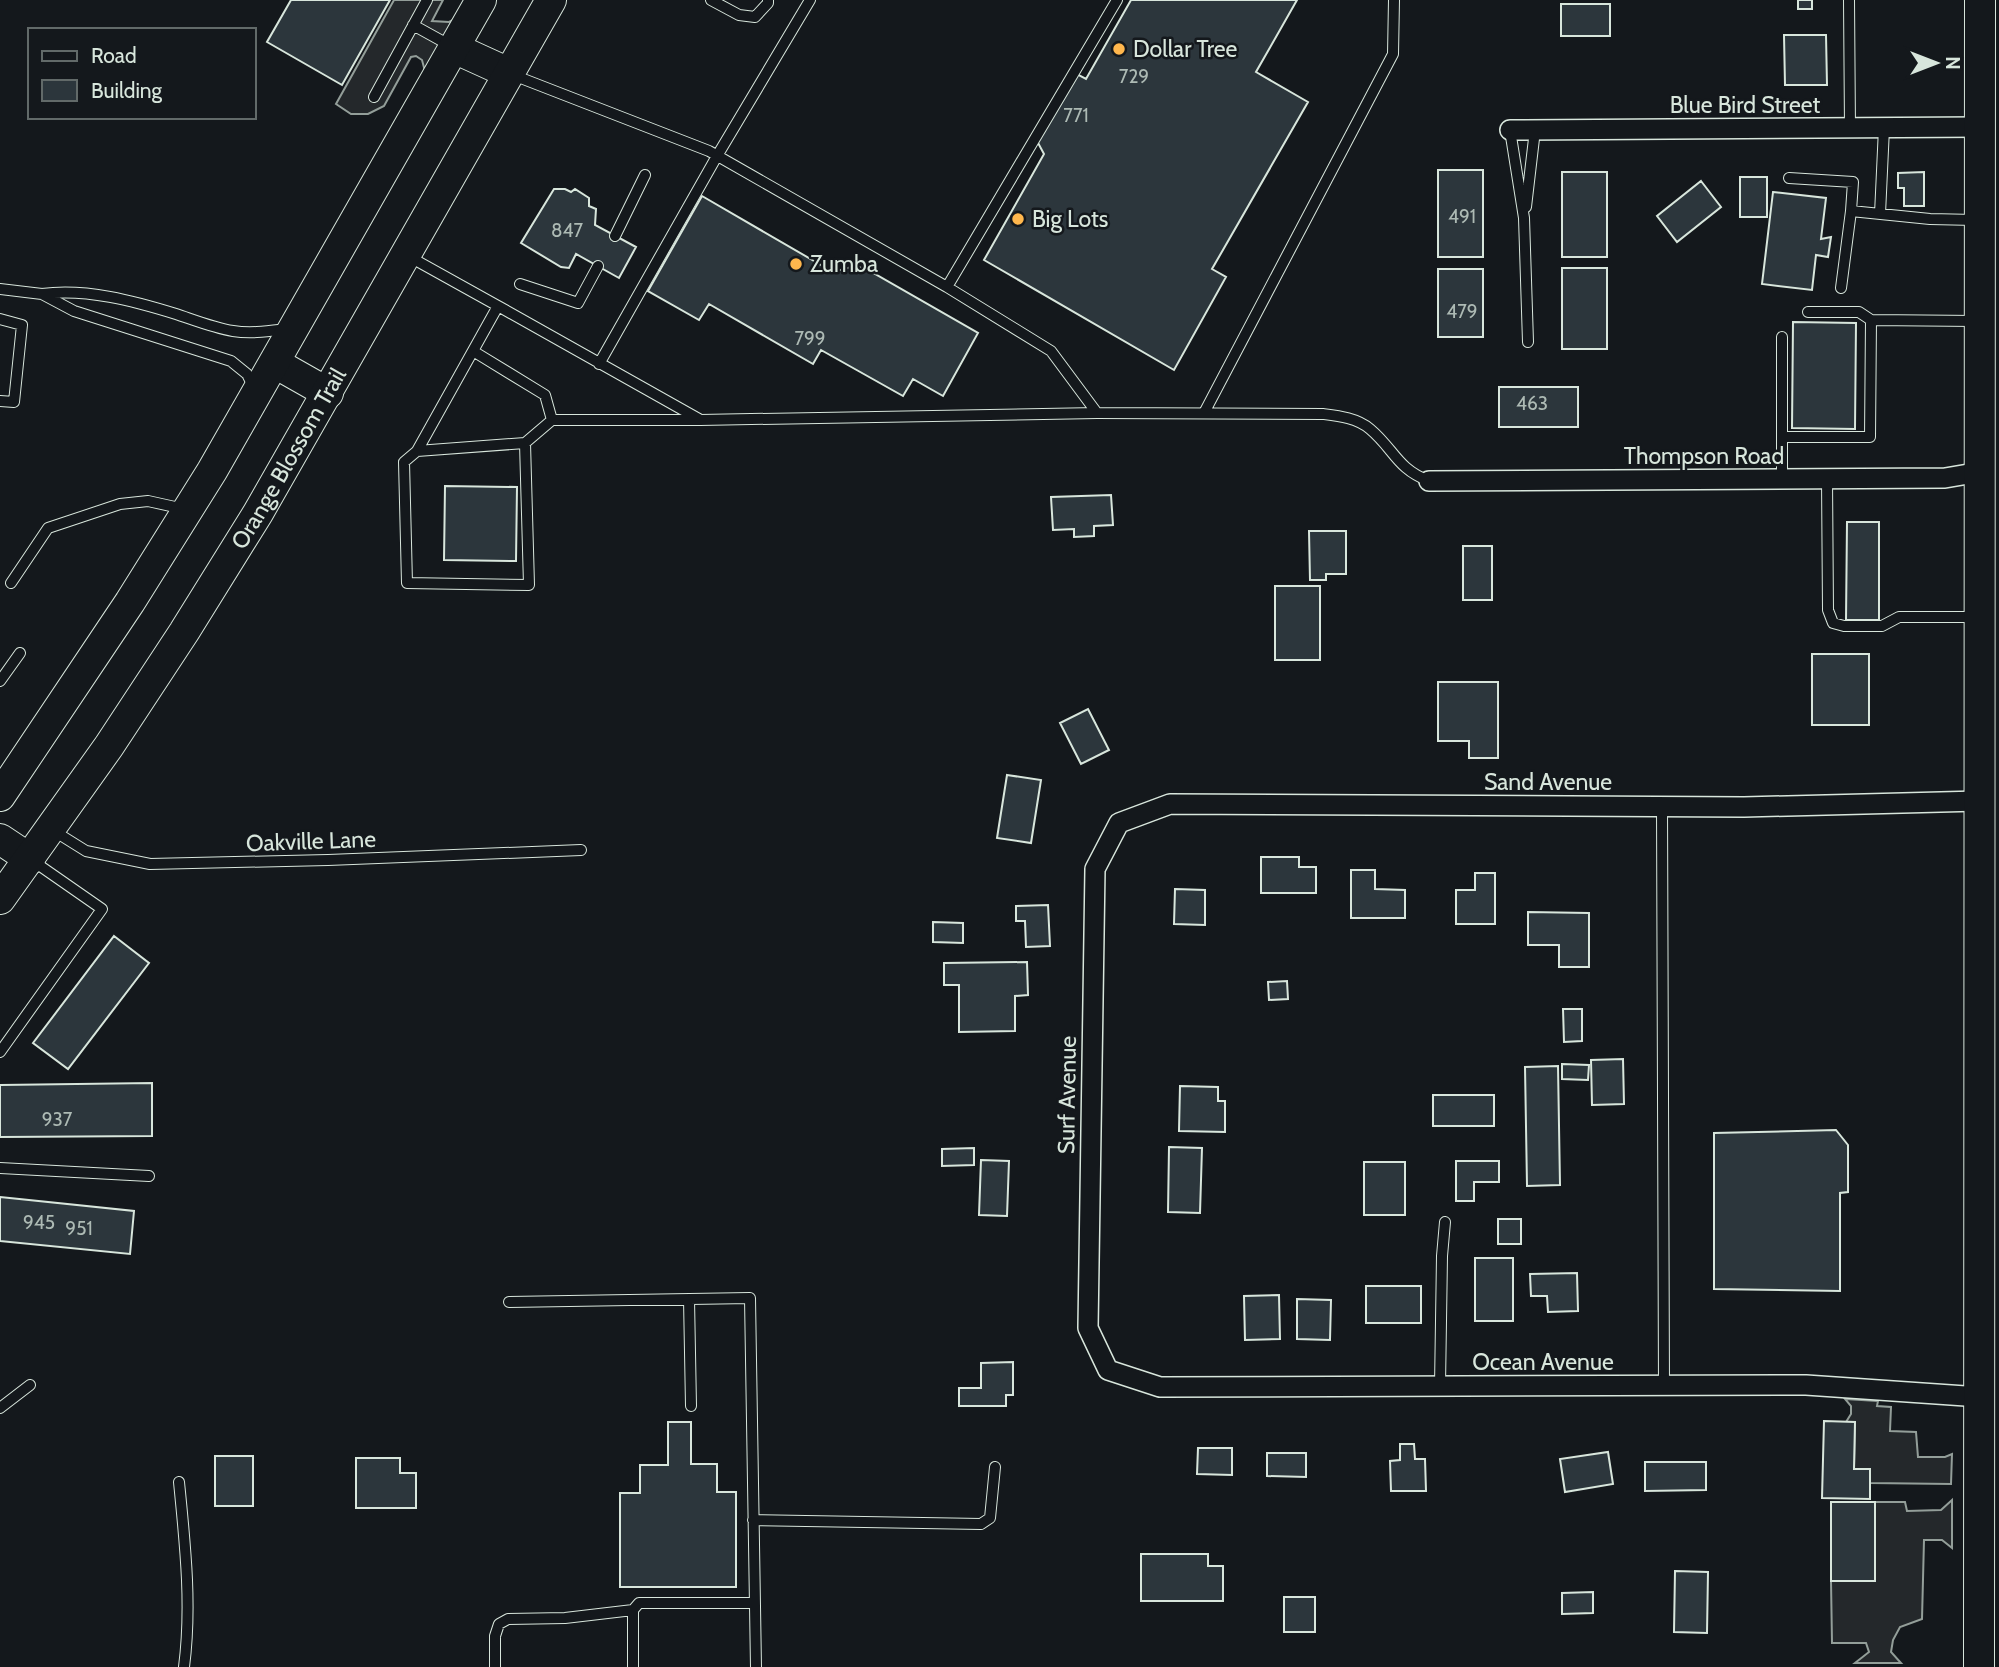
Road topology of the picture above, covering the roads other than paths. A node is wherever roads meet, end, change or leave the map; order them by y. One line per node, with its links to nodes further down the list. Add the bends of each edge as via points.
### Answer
1 (427, 0): 13 (lane)
2 (481, 0): 14 (main road)
3 (551, 0): 15 (main road, Orange Blossom Trail)
4 (710, 0): 5 (lane, via 739,15 755,17)
5 (768, 0)
6 (810, 0): 22 (lane)
7 (1118, 0): 33 (lane)
8 (1394, 0): 52 (lane, via 1393,54)
9 (1849, 0): 19 (lane)
10 (1980, 0): 17 (main road)
11 (1997, 0): 12 (main road)
12 (1999, 6)
13 (414, 25): 14 (lane); 16 (lane)
14 (454, 48): 15 (main road); 42 (main road)
15 (509, 74): 22 (lane); 30 (main road, Orange Blossom Trail)
16 (374, 97)
17 (1980, 127): 18 (street, Blue Bird Street); 28 (main road)
18 (1884, 128): 19 (street, Blue Bird Street); 26 (lane)
19 (1850, 129): 21 (street, Blue Bird Street)
20 (1510, 130): 21 (street, Blue Bird Street); 27 (lane)
21 (1535, 130): 27 (lane)
22 (717, 156): 33 (lane); 47 (lane)
23 (645, 175): 29 (lane)
24 (1789, 178): 25 (lane, via 1853,182)
25 (1851, 211): 26 (lane); 34 (lane)
26 (1880, 215): 28 (lane)
27 (1524, 218): 44 (lane)
28 (1980, 220): 41 (main road)
29 (615, 236)
30 (406, 255): 37 (lane); 48 (main road, Orange Blossom Trail)
31 (598, 266): 32 (lane, via 578,303)
32 (520, 284)
33 (947, 287): 51 (lane, via 1051,351)
34 (1841, 288)
35 (0, 289): 36 (lane)
36 (42, 294): 42 (lane, via 87,293 233,331); 49 (lane, via 74,311 231,361 247,374)
37 (498, 306): 45 (lane); 47 (lane)
38 (1808, 312): 40 (lane, via 1859,312)
39 (0, 319): 50 (lane, via 22,326 14,402)
40 (1871, 320): 41 (lane); 55 (lane, via 1870,437)
41 (1980, 321): 58 (main road)
42 (295, 328): 46 (main road)
43 (1782, 337): 55 (lane)
44 (1528, 342)
45 (473, 351): 53 (lane, via 545,395); 57 (lane)
46 (275, 363): 48 (main road); 49 (main road)
47 (599, 364): 54 (lane)
48 (328, 393): 71 (main road, Orange Blossom Trail, via 184,632)
49 (257, 395): 62 (main road)
50 (0, 401)
51 (1097, 413): 52 (lane); 54 (lane)
52 (1203, 413): 61 (lane, via 1347,417 1369,428 1410,474)
53 (552, 420): 54 (lane); 56 (lane)
54 (700, 420)
55 (1783, 437): 59 (lane)
56 (525, 443): 57 (lane); 57 (lane, via 529,585 407,583 404,462)
57 (417, 451)
58 (1980, 472): 60 (street, Thompson Road, via 1945,478); 64 (main road)
59 (1782, 480): 60 (street, Thompson Road); 61 (street, Thompson Road)
60 (1827, 480): 64 (lane, via 1828,610 1833,622 1882,626 1899,617)
61 (1429, 481)
62 (188, 510): 63 (lane, via 148,501 120,504 48,528); 67 (main road)
63 (11, 583)
64 (1980, 617): 68 (main road)
65 (20, 653): 66 (lane)
66 (0, 681)
67 (0, 796)
68 (1979, 801): 69 (street, Sand Avenue); 86 (main road)
69 (1662, 807): 70 (street, Sand Avenue, via 1170,804); 85 (lane)
70 (1119, 823): 82 (street, Surf Avenue, via 1095,869 1088,1328)
71 (51, 829): 73 (lane, Oakville Lane, via 86,851 150,864); 74 (main road, Orange Blossom Trail)
72 (0, 839): 74 (main road)
73 (581, 850)
74 (30, 859): 75 (main road, Orange Blossom Trail); 76 (lane, via 102,909)
75 (0, 900)
76 (0, 1052)
77 (0, 1168): 78 (lane)
78 (149, 1176)
79 (1445, 1223): 84 (lane)
80 (689, 1299): 81 (lane); 87 (lane); 91 (lane, via 750,1298)
81 (509, 1302)
82 (1108, 1370): 84 (street, Ocean Avenue, via 1160,1387)
83 (30, 1385): 88 (lane)
84 (1440, 1386): 85 (street, Ocean Avenue)
85 (1664, 1386): 86 (street, Ocean Avenue, via 1806,1385)
86 (1989, 1404): 98 (main road)
87 (691, 1406)
88 (0, 1408)
89 (995, 1467): 91 (lane, via 990,1518 981,1524)
90 (178, 1482): 94 (lane, via 186,1552)
91 (753, 1521): 92 (lane)
92 (755, 1604): 93 (lane, via 639,1604); 97 (lane)
93 (633, 1610): 95 (lane, via 508,1619 499,1624 495,1636); 96 (lane)
94 (184, 1667)
95 (495, 1667)
96 (633, 1667)
97 (756, 1667)
98 (1979, 1667)

